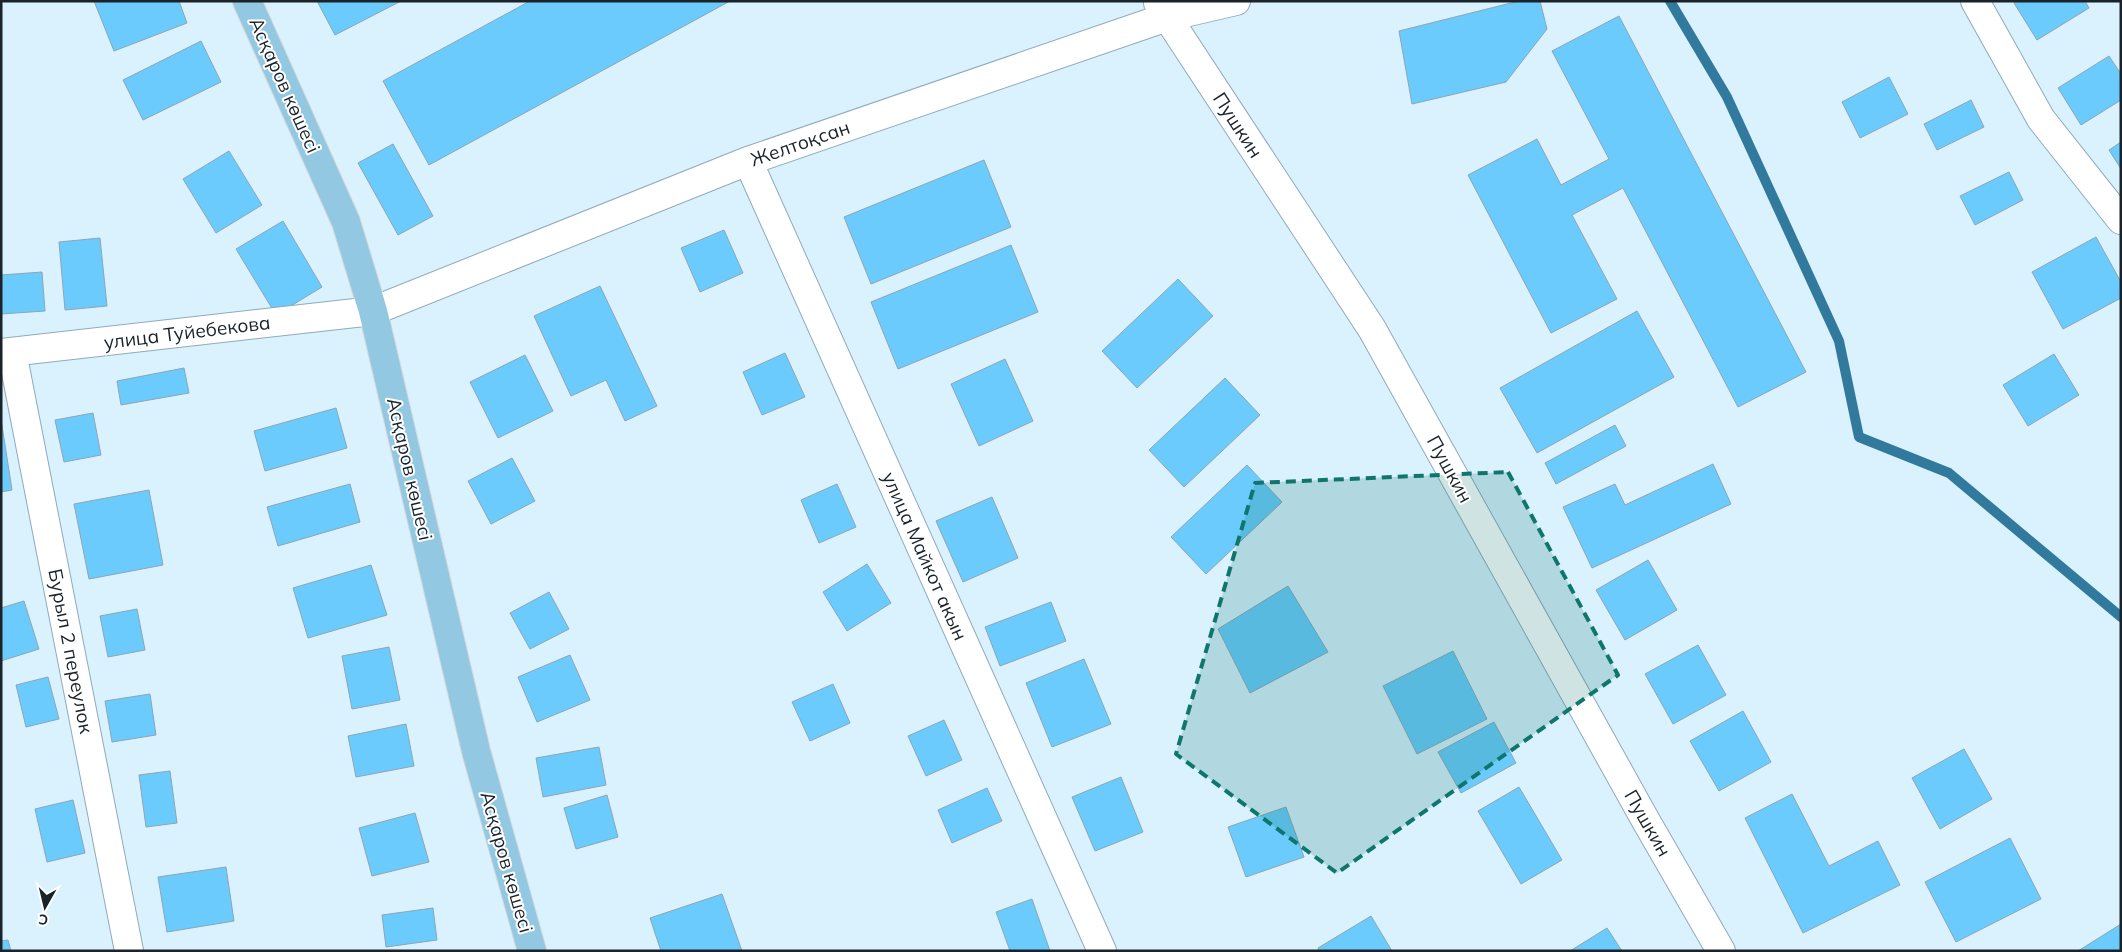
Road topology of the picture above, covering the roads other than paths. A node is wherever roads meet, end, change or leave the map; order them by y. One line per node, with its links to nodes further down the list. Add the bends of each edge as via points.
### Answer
1 (247, 1): 7 (main road, Асқаров көшесі, via 346,222)
2 (1236, 1): 4 (street, Желтоқсан)
3 (1975, 1): 6 (street, via 2042,119)
4 (1162, 9): 5 (street, Желтоқсан); 12 (street, Пушкин, via 1372,329)
5 (748, 161): 7 (street, Желтоқсан); 11 (street, улица Майкот акын)
6 (2121, 220)
7 (373, 310): 8 (street, улица Туйебекова); 10 (main road, Асқаров көшесі, via 476,751)
8 (7, 352): 9 (street, Бурыл 2 переулок)
9 (129, 951)
10 (532, 951)
11 (1102, 951)
12 (1721, 951)

